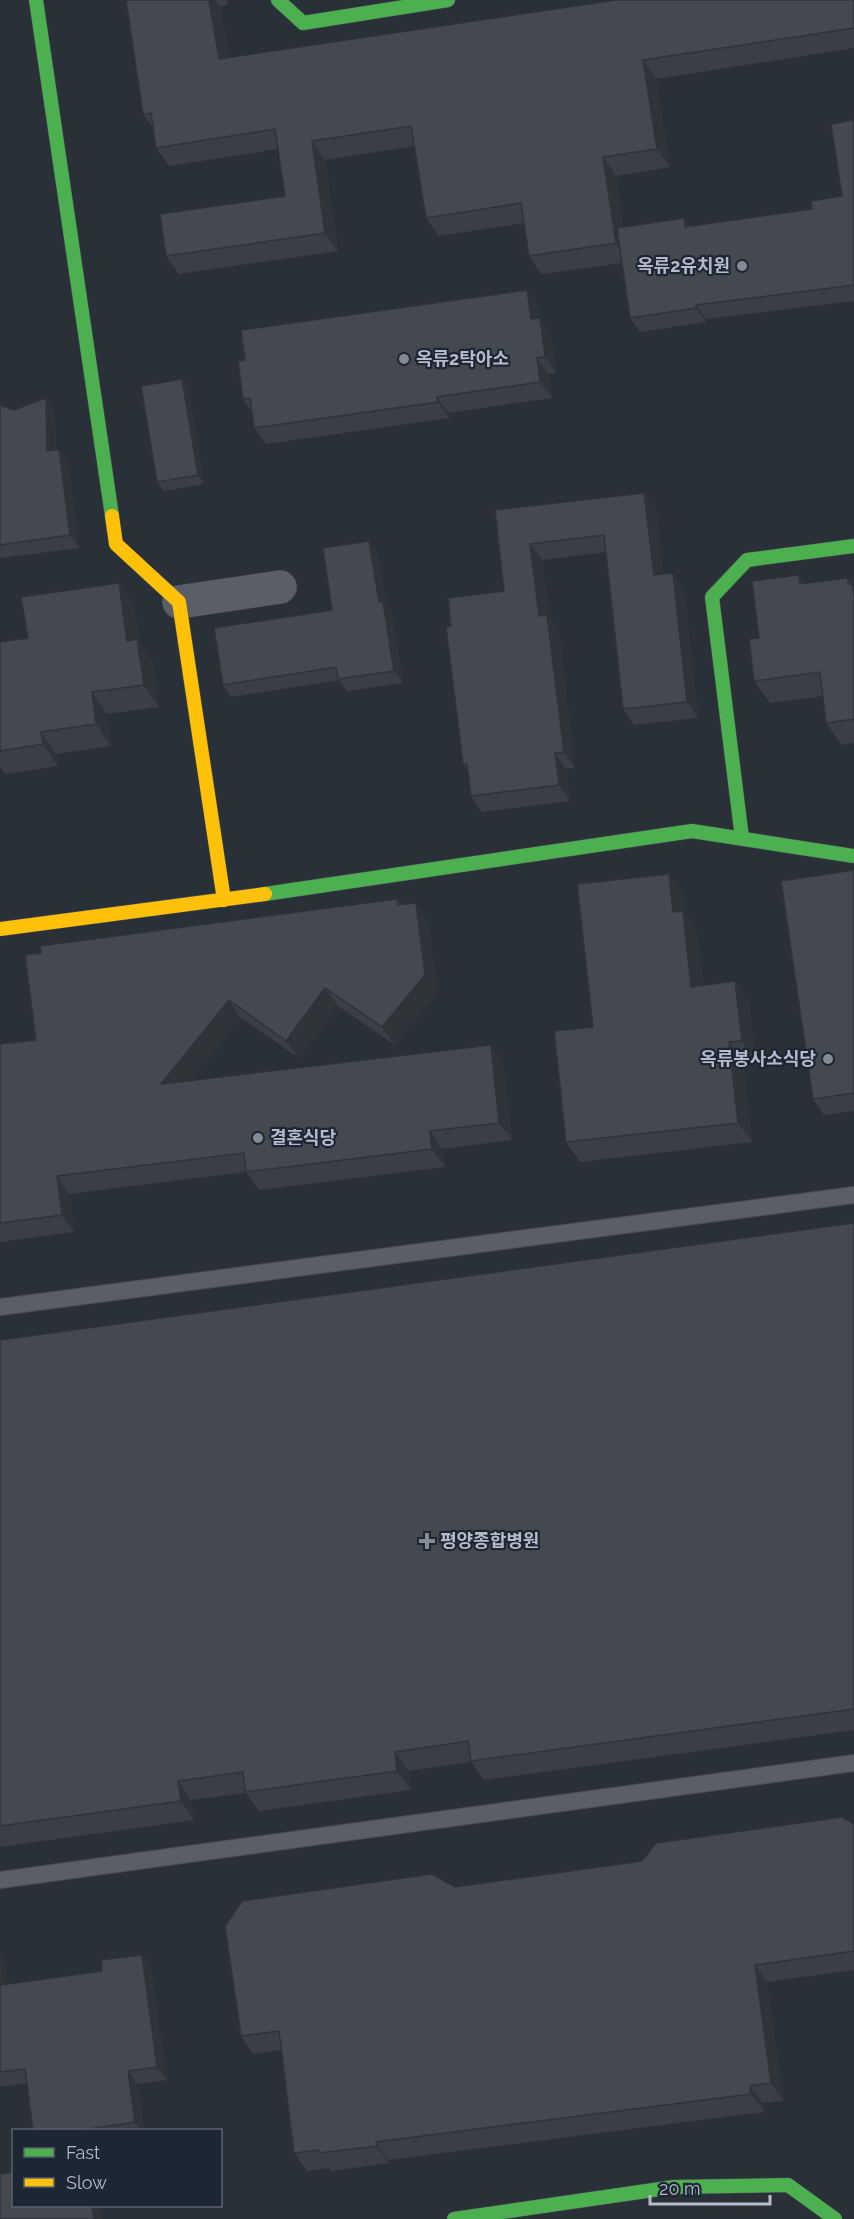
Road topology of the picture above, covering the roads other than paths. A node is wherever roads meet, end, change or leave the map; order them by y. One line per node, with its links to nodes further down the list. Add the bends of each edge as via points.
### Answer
1 (36, 0): 6 (street, via 116,544)
2 (278, 0): 3 (street, via 303,23)
3 (448, 0)
4 (854, 546): 7 (street, via 747,560 712,597)
5 (280, 587): 6 (street)
6 (179, 602): 9 (street)
7 (742, 838): 8 (street); 9 (street, via 692,831)
8 (854, 856)
9 (224, 900): 10 (street)
10 (0, 930)
11 (854, 1196): 12 (lane)
12 (0, 1307)
13 (854, 1763): 14 (lane)
14 (0, 1880)
15 (454, 2219): 16 (street, via 674,2187 788,2185)
16 (835, 2219)

